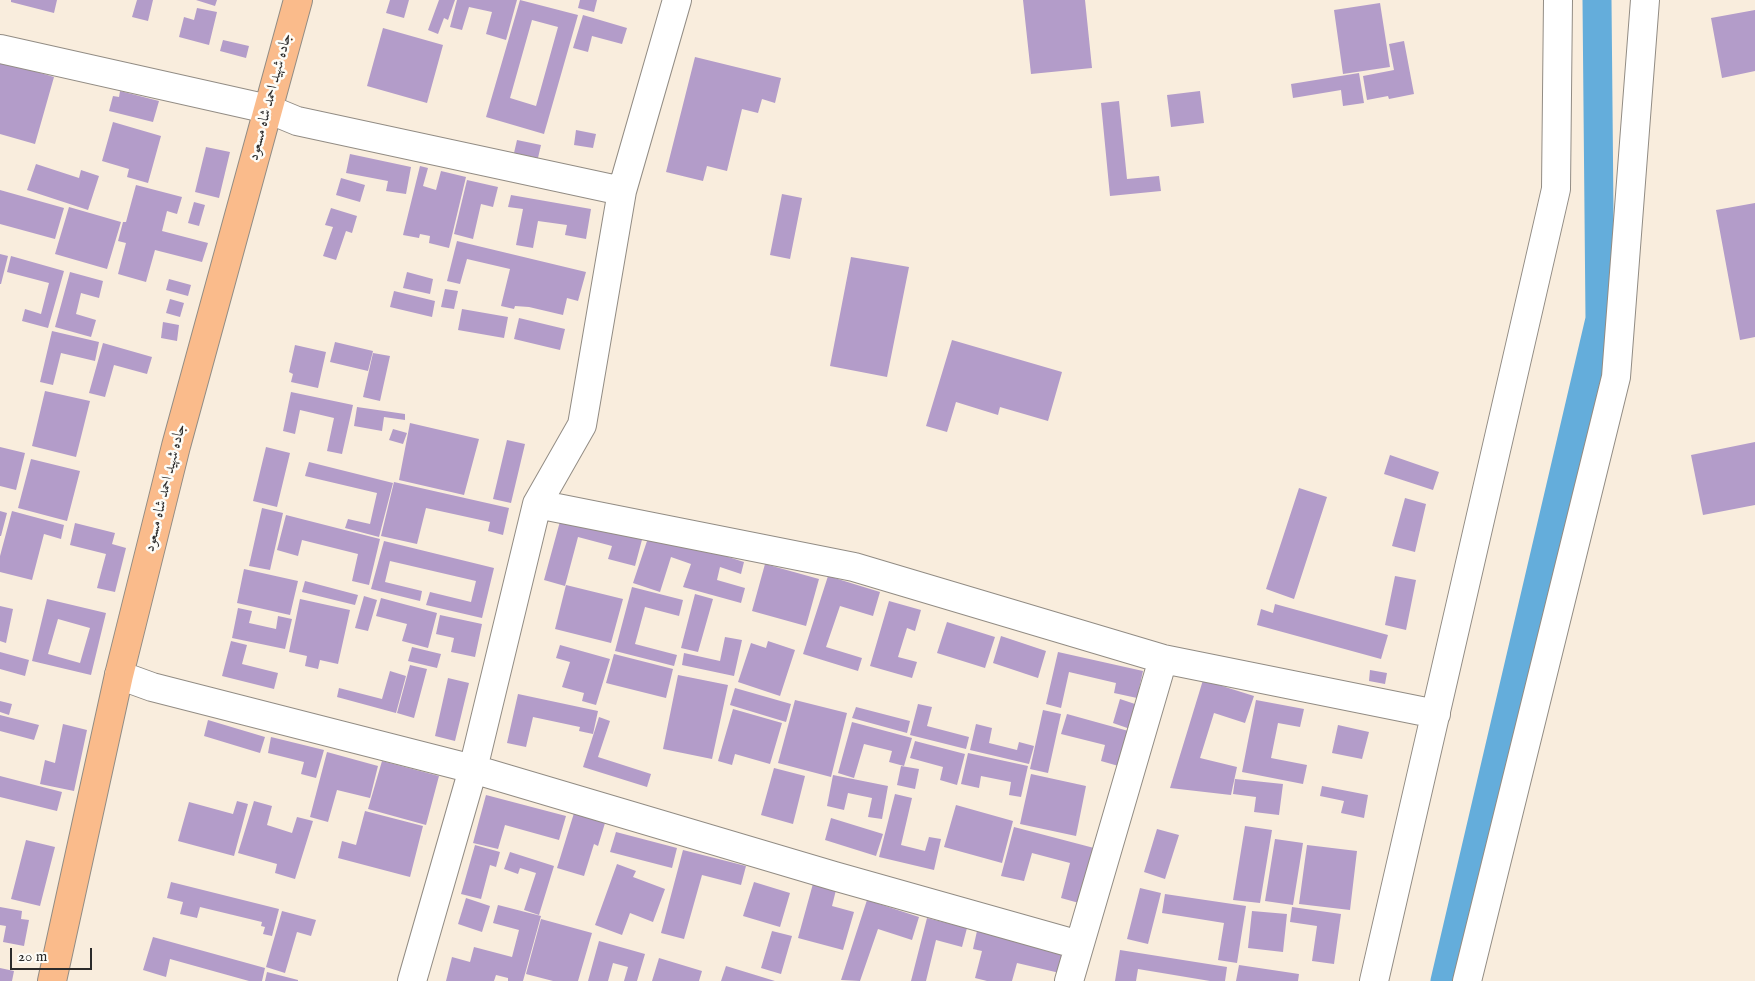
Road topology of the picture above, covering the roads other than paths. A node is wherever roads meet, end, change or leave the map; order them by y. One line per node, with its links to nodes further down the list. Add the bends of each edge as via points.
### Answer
1 (298, 0): 6 (main road, جاده شهيد احمد شاه مسعود)
2 (677, 0): 7 (street)
3 (1558, 0): 11 (street, via 1556,189)
4 (1644, 0): 18 (street, via 1616,377)
5 (0, 49): 6 (street)
6 (268, 110): 7 (street, via 297,121); 10 (main road, جاده شهيد احمد شاه مسعود, via 176,446)
7 (622, 191): 8 (street, via 582,425)
8 (537, 504): 9 (street, via 854,568); 12 (street)
9 (1163, 659): 11 (street); 13 (street)
10 (119, 674): 12 (street, via 152,687); 14 (main road, جاده شهيد احمد شاه مسعود)
11 (1436, 714): 17 (street)
12 (473, 770): 13 (street); 15 (street)
13 (1079, 945): 16 (street)
14 (52, 981)
15 (412, 981)
16 (1069, 981)
17 (1374, 981)
18 (1467, 981)

